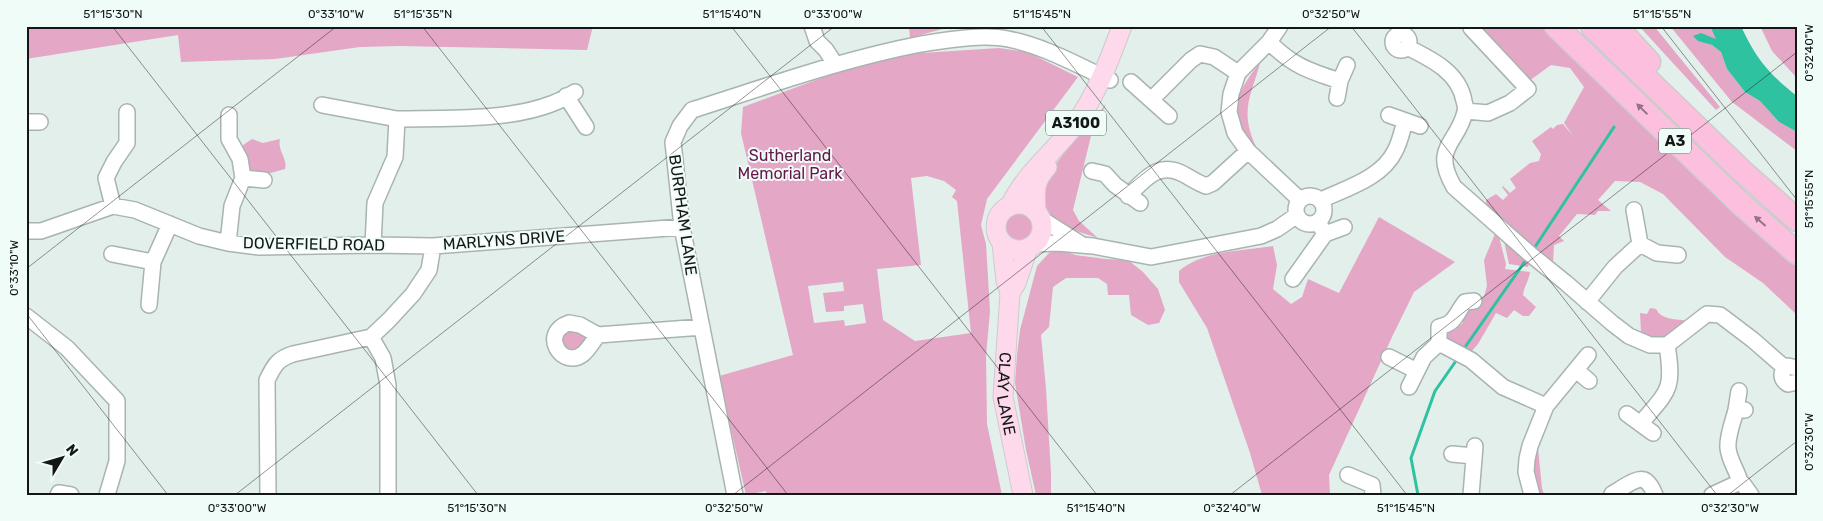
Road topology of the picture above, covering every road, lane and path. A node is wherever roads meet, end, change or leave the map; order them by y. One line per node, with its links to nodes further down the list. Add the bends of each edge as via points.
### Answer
1 (812, 26): 12 (street, via 817,41)
2 (1122, 26): 15 (main road, CLAY LANE / A3100)
3 (1130, 26): 15 (main road, CLAY LANE / A3100)
4 (1280, 26): 11 (street)
5 (1556, 26): 52 (highway, A3, one-way to 5, via 1741,204)
6 (1592, 26): 39 (highway, A3, via 1742,172)
7 (1616, 26): 39 (highway)
8 (1470, 28): 21 (street, via 1528,89 1510,103 1488,112)
9 (1389, 31): 21 (street, via 1395,48 1403,50 1407,47 1453,75 1462,90)
10 (1007, 32): 12 (street, BURPHAM LANE, via 878,52); 15 (street, BURPHAM LANE)
11 (1269, 42): 14 (street); 16 (street, via 1284,57 1304,69)
12 (835, 64): 41 (street, BURPHAM LANE, via 692,110 672,142)
13 (1347, 65): 16 (street)
14 (1238, 73): 19 (street, via 1214,57 1200,54); 28 (street, via 1231,94 1230,112 1235,133)
15 (1106, 78): 35 (main road, CLAY LANE / A3100, via 1058,146 1030,173); 37 (main road, CLAY LANE / A3100, via 1098,104 1079,132 1039,175 1036,183)
16 (1340, 81): 18 (street)
17 (1130, 82): 19 (street)
18 (1337, 98)
19 (1151, 100): 25 (street)
20 (322, 105): 26 (street)
21 (1466, 110): 59 (street, via 1444,160 1446,174 1454,187)
22 (127, 112): 34 (street, via 127,143 106,178)
23 (228, 115): 30 (street, via 229,139 240,159)
24 (1389, 115): 33 (street, via 1412,124 1395,152 1370,177)
25 (1169, 116)
26 (397, 119): 27 (street, via 478,117 525,111 571,94); 48 (street, via 395,156 375,202)
27 (586, 128)
28 (1248, 151): 29 (street, via 1206,186 1184,174 1159,170 1143,180 1134,200 1105,174); 32 (street)
29 (1092, 171)
30 (243, 178): 31 (street); 45 (street, via 232,206)
31 (264, 180)
32 (1300, 200): 33 (street, via 1308,195); 38 (street, via 1296,207)
33 (1321, 200): 43 (street, via 1325,208)
34 (112, 206): 40 (street, DOVERFIELD ROAD, via 136,210); 44 (street, DOVERFIELD ROAD, via 41,231)
35 (1010, 206): 37 (main road, via 1023,205); 46 (main road, CLAY LANE / A3100, via 1000,214 996,223)
36 (1634, 210): 47 (street)
37 (1038, 215): 49 (street); 51 (main road, CLAY LANE / A3100, via 1042,228 1039,239)
38 (1297, 215): 43 (street, via 1302,222); 49 (street, via 1261,236 1151,257)
39 (1797, 219)
40 (170, 224): 45 (street, DOVERFIELD ROAD); 55 (street)
41 (682, 227): 50 (street, MARLYNS DRIVE); 62 (street, BURPHAM LANE)
42 (1344, 227): 43 (street)
43 (1322, 228): 56 (street)
44 (26, 231)
45 (228, 243): 48 (street, DOVERFIELD ROAD, via 259,247)
46 (1002, 243): 51 (main road, via 1017,251); 57 (main road, CLAY LANE / A3100)
47 (1640, 244): 54 (street, via 1657,253); 59 (street, via 1614,267)
48 (373, 245): 50 (street, DOVERFIELD ROAD)
49 (1083, 245): 51 (street)
50 (433, 246): 64 (street, MARLYNS DRIVE, via 429,270 413,294)
51 (1031, 246): 57 (main road, CLAY LANE / A3100)
52 (1797, 253)
53 (112, 254): 55 (street)
54 (1678, 255)
55 (153, 262): 60 (street)
56 (1292, 279)
57 (1010, 293): 88 (main road, CLAY LANE / A3100, via 1003,397)
58 (1474, 301): 66 (street, via 1465,302 1453,321 1439,327)
59 (1587, 302): 65 (street, via 1629,336 1650,344)
60 (149, 306)
61 (28, 320): 84 (street, via 67,348 117,401 117,461)
62 (702, 326): 63 (street); 87 (street, BURPHAM LANE)
63 (598, 335)
64 (371, 337): 85 (street, MARLYNS DRIVE, via 293,354 282,358 273,368 268,380); 86 (street, via 383,358 388,386)
65 (1667, 345): 69 (street, via 1707,314 1720,315); 77 (street, via 1671,379 1647,428)
66 (1442, 346): 71 (street, via 1424,357); 76 (street, via 1471,360 1503,387)
67 (1588, 355): 70 (street)
68 (1389, 357): 71 (street)
69 (1791, 368): 73 (street, via 1782,375 1784,380 1788,384)
70 (1576, 370): 72 (street); 76 (street)
71 (1417, 371): 74 (street)
72 (1589, 381)
73 (1797, 382)
74 (1409, 387)
75 (1739, 391): 80 (street, via 1740,410 1728,438 1728,449)
76 (1546, 406): 91 (street, via 1527,459 1526,472)
77 (1627, 414)
78 (1452, 454): 90 (street, via 1475,451)
79 (1348, 475): 89 (street, via 1372,485)
80 (1740, 482): 93 (street); 94 (street)
81 (1612, 494): 92 (street, via 1643,479)
82 (58, 495): 83 (street)
83 (72, 495)
84 (107, 495)
85 (268, 495)
86 (388, 495)
87 (735, 495)
88 (1023, 495)
89 (1373, 495)
90 (1470, 495)
91 (1532, 495)
92 (1655, 495)
93 (1712, 495)
94 (1751, 495)

